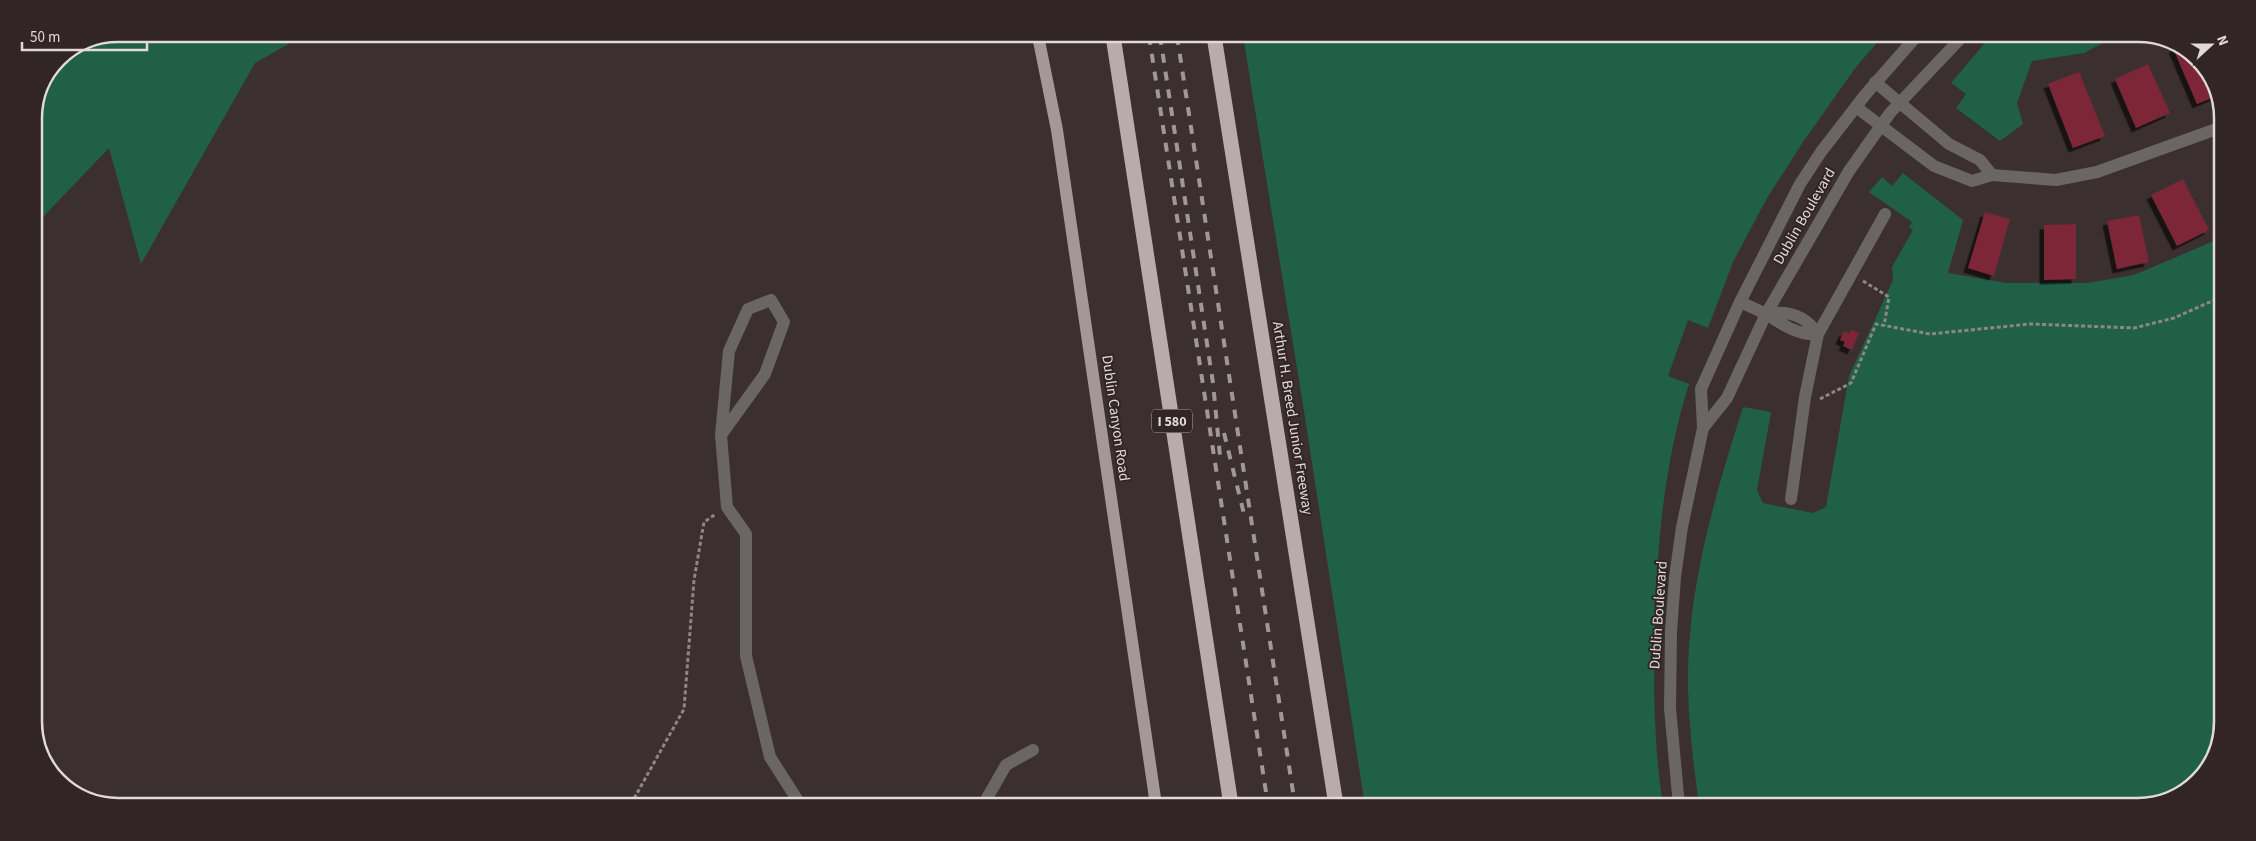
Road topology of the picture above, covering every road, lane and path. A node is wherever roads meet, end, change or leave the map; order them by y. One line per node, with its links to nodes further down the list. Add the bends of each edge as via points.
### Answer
1 (1039, 42): 28 (main road, Dublin Canyon Road, via 1058,140)
2 (1114, 42): 29 (highway, I 580)
3 (1215, 42): 30 (highway, Arthur H. Breed Junior Freeway)
4 (1911, 42): 6 (street, Dublin Boulevard)
5 (1957, 42): 7 (street, Dublin Boulevard)
6 (1875, 82): 7 (street); 8 (street, Dublin Boulevard)
7 (1900, 102): 9 (street, Dublin Boulevard); 11 (street, via 1949,144 1980,160)
8 (1856, 106): 9 (street); 15 (street, Dublin Boulevard, via 1800,184)
9 (1881, 126): 11 (street, via 1934,166 1972,181); 16 (street, Dublin Boulevard, via 1844,178)
10 (2213, 130): 11 (street, via 2089,174 2056,180)
11 (1992, 175)
12 (1885, 214): 13 (street)
13 (1851, 274): 17 (path, via 1889,297); 18 (street)
14 (2213, 300): 17 (path, via 2174,318 2134,328 2030,324 1930,334)
15 (1740, 302): 16 (street); 20 (street, Dublin Boulevard, via 1701,389)
16 (1766, 314): 18 (street, via 1783,311 1810,323); 20 (street, Dublin Boulevard, via 1727,398)
17 (1884, 326): 19 (path, via 1876,324 1851,383)
18 (1818, 334): 19 (street)
19 (1803, 407): 22 (street)
20 (1703, 428): 31 (street, Dublin Boulevard, via 1682,527 1671,632 1671,717)
21 (721, 435): 21 (street, via 765,374 784,322 771,300 748,309 729,351); 23 (street)
22 (1791, 499)
23 (727, 507): 25 (path, via 704,522 694,580 684,709); 26 (street, via 746,534 746,656 770,757)
24 (1033, 750): 27 (street, via 1006,765)
25 (634, 798)
26 (796, 798)
27 (987, 798)
28 (1155, 798)
29 (1230, 798)
30 (1335, 798)
31 (1678, 798)

